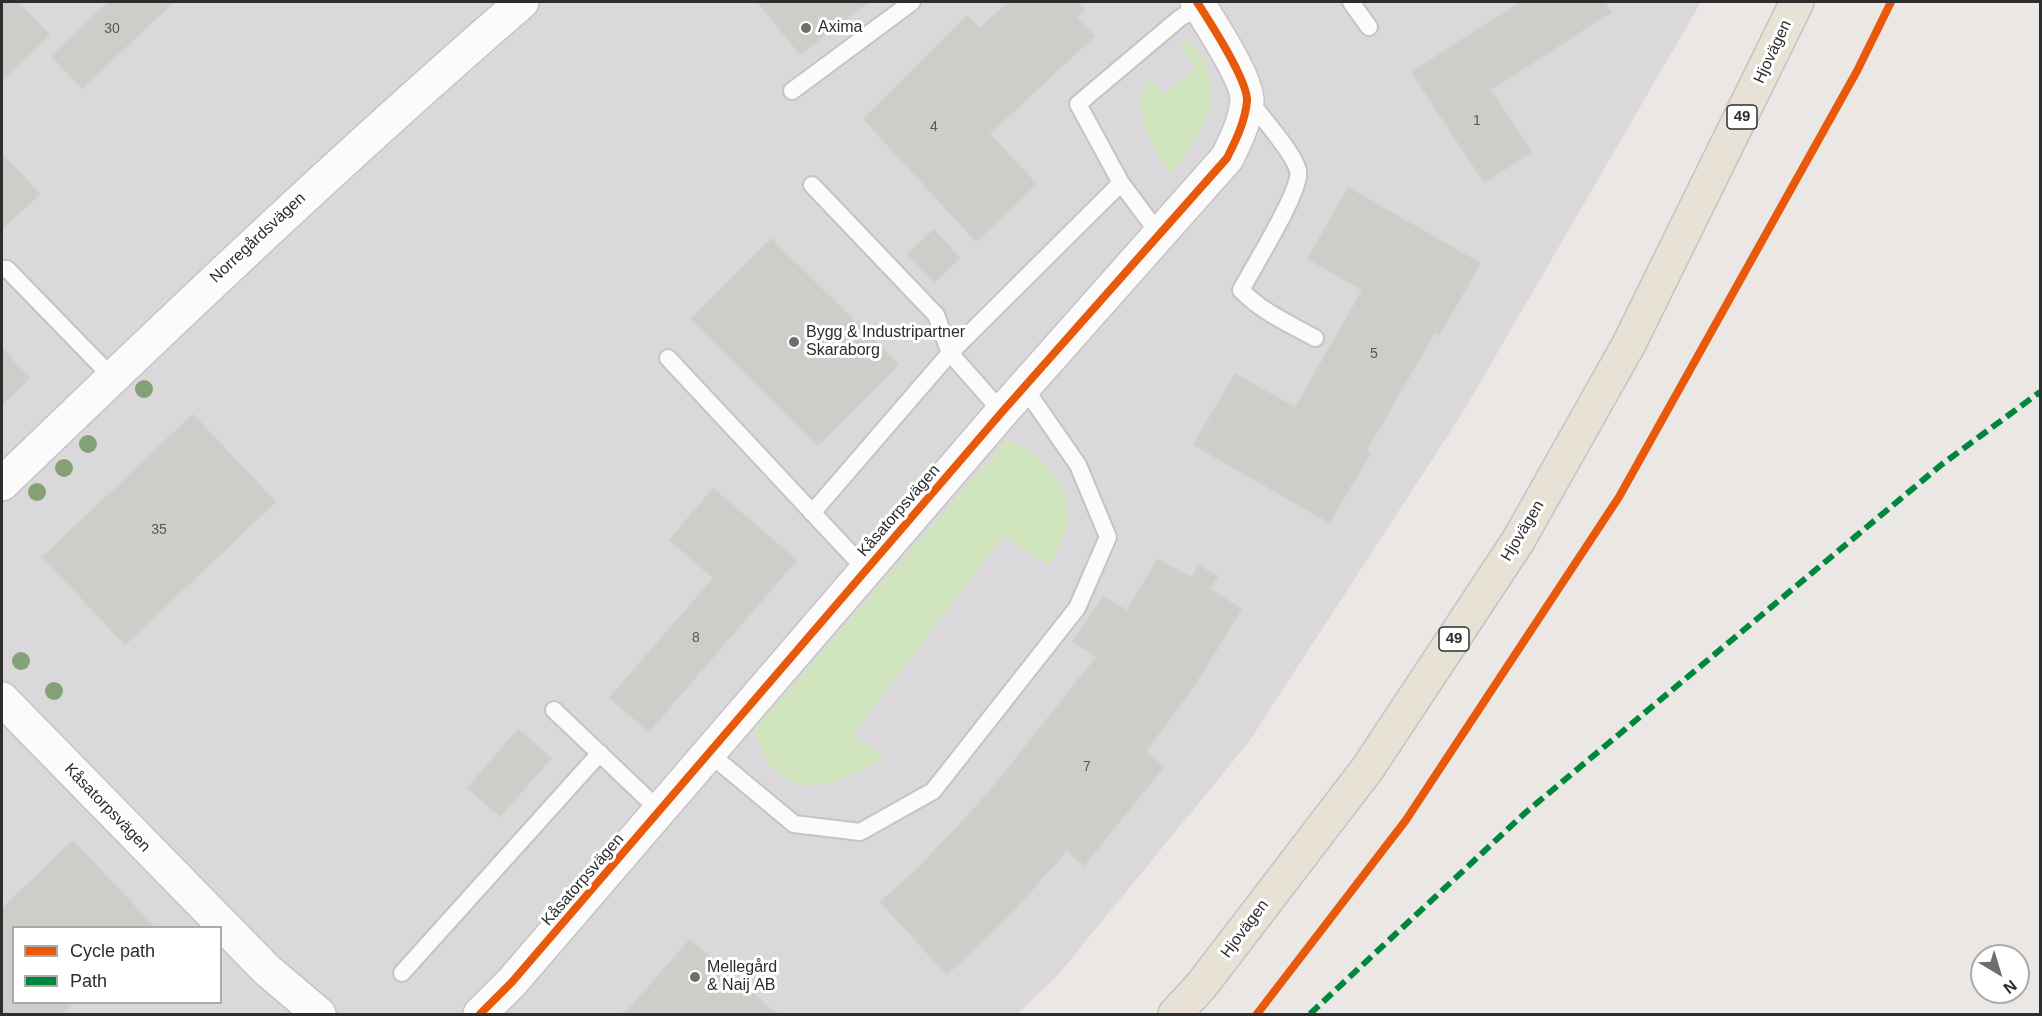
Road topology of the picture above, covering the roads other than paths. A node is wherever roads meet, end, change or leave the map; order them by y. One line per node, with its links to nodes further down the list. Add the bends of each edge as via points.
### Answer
1 (522, 2): 16 (street, Norregårdsvägen, via 384,121)
2 (912, 2): 7 (lane)
3 (1351, 2): 6 (lane)
4 (1797, 2): 30 (main road, Hjovägen / 49, via 1629,344 1518,541 1368,768 1201,986)
5 (1198, 4): 8 (street, via 1221,37); 9 (lane, via 1078,104)
6 (1369, 27)
7 (792, 91)
8 (1247, 99): 11 (street, Kåsatorpsvägen, via 1240,131 1227,158); 13 (lane, via 1298,171 1296,188 1240,290 1274,318)
9 (1121, 183): 11 (lane); 14 (lane)
10 (812, 185): 14 (lane, via 936,315)
11 (1159, 234): 17 (street, Kåsatorpsvägen)
12 (2, 269): 16 (lane, via 8,269)
13 (1315, 338)
14 (950, 353): 18 (lane); 20 (lane)
15 (668, 358): 20 (lane)
16 (112, 377): 19 (street, Norregårdsvägen)
17 (1024, 387): 18 (street, Kåsatorpsvägen); 25 (lane, via 1078,465 1108,537 1077,608 933,791 860,832 794,824)
18 (1002, 411): 21 (street, Kåsatorpsvägen)
19 (2, 484)
20 (812, 513): 21 (lane)
21 (867, 570): 25 (street, Kåsatorpsvägen)
22 (2, 699): 28 (street, Kåsatorpsvägen, via 267,970)
23 (554, 710): 24 (lane)
24 (600, 753): 26 (lane); 27 (lane)
25 (710, 754): 26 (street, Kåsatorpsvägen)
26 (660, 811): 29 (street, Kåsatorpsvägen)
27 (402, 973)
28 (319, 1014)
29 (480, 1014)
30 (1175, 1014)

